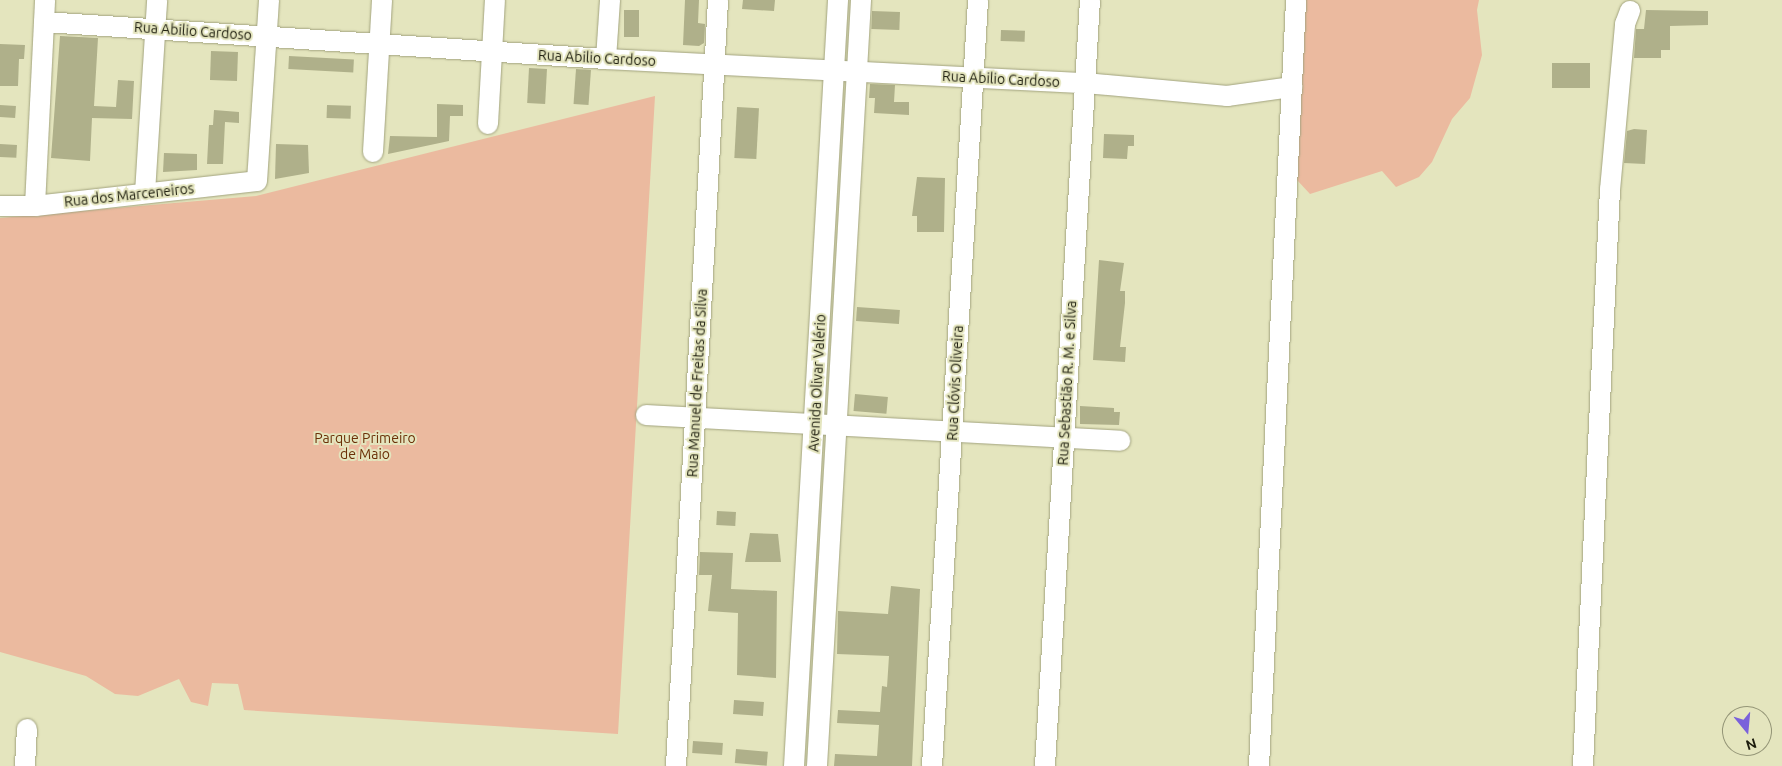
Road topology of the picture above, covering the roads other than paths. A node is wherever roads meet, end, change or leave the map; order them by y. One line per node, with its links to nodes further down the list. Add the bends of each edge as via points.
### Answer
1 (45, 0): 14 (street)
2 (157, 0): 15 (street)
3 (269, 0): 16 (street)
4 (382, 0): 17 (street)
5 (494, 0): 18 (street)
6 (610, 0): 19 (street)
7 (718, 0): 20 (street, Rua Manuel de Freitas da Silva)
8 (838, 0): 21 (street, Avenida Olivar Valério)
9 (861, 0): 22 (street)
10 (978, 0): 23 (street, Rua Clóvis Oliveira)
11 (1090, 0): 24 (street, Rua Sebastião R. M. e Silva)
12 (1296, 0): 25 (street)
13 (1630, 12): 46 (street, via 1625,24 1610,190)
14 (44, 22): 15 (street, Rua Abilio Cardoso); 30 (street)
15 (155, 29): 16 (street, Rua Abilio Cardoso); 28 (street)
16 (267, 36): 17 (street, Rua Abilio Cardoso); 28 (street, Rua dos Marceneiros, via 257,180)
17 (379, 44): 18 (street, Rua Abilio Cardoso); 27 (street)
18 (492, 51): 19 (street, Rua Abilio Cardoso); 26 (street)
19 (606, 59): 20 (street, Rua Abilio Cardoso)
20 (714, 64): 21 (street, Rua Abilio Cardoso); 32 (street, Rua Manuel de Freitas da Silva)
21 (834, 69): 22 (street, Rua Abilio Cardoso); 33 (street, Avenida Olivar Valério)
22 (858, 72): 23 (street, Rua Abilio Cardoso); 34 (street)
23 (973, 77): 24 (street, Rua Abilio Cardoso); 35 (street, Rua Clóvis Oliveira)
24 (1085, 83): 25 (street, Rua Abilio Cardoso, via 1227,96); 36 (street, Rua Sebastião R. M. e Silva)
25 (1292, 88): 45 (street)
26 (488, 124)
27 (373, 152)
28 (145, 193): 30 (street, Rua dos Marceneiros)
29 (0, 206): 30 (street, Rua dos Marceneiros)
30 (35, 206)
31 (646, 415): 32 (street)
32 (695, 416): 33 (street); 40 (street, Rua Manuel de Freitas da Silva)
33 (814, 424): 34 (street); 41 (street, Avenida Olivar Valério)
34 (835, 424): 35 (street); 42 (street)
35 (952, 431): 36 (street); 43 (street, Rua Clóvis Oliveira)
36 (1064, 438): 37 (street); 44 (street, Rua Sebastião R. M. e Silva)
37 (1120, 441)
38 (26, 730): 39 (street)
39 (25, 766)
40 (676, 766)
41 (794, 766)
42 (817, 766)
43 (932, 766)
44 (1045, 766)
45 (1259, 766)
46 (1583, 766)

